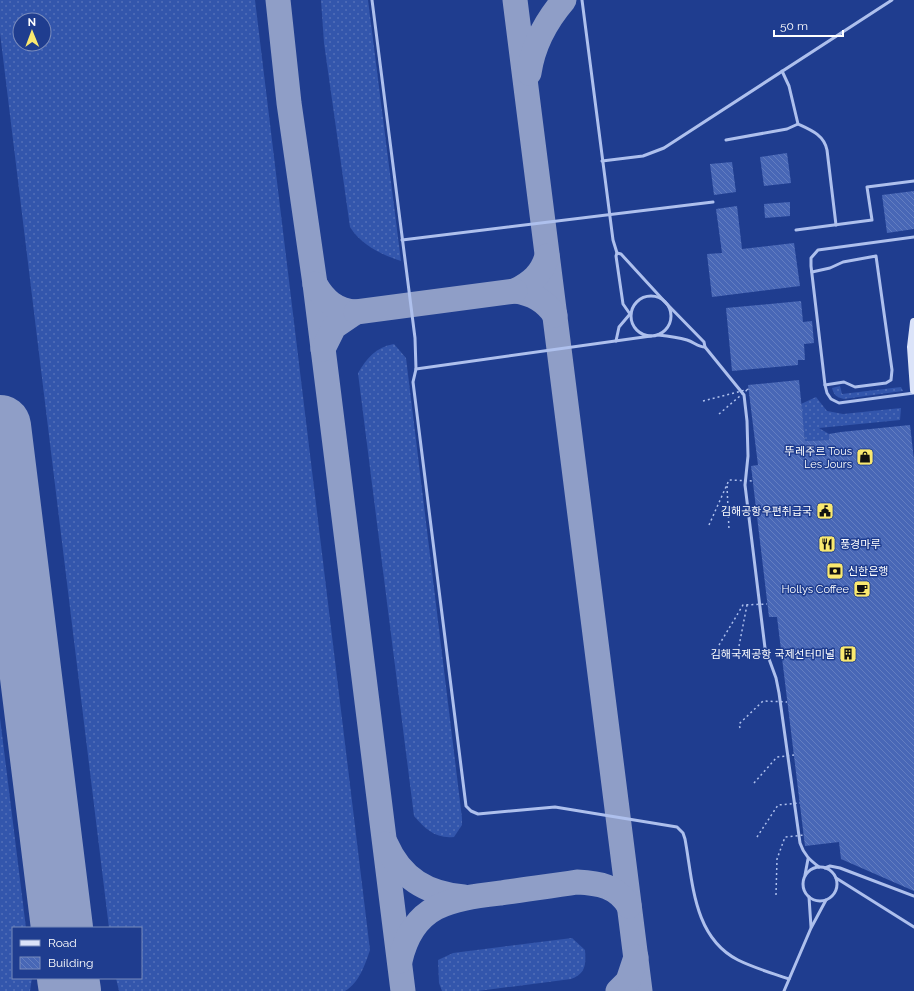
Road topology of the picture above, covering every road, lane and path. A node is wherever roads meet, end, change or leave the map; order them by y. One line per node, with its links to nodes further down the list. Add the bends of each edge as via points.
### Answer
1 (372, 0): 14 (lane)
2 (582, 0): 7 (lane)
3 (892, 0): 4 (lane)
4 (782, 71): 5 (lane, via 789,86); 7 (lane, via 664,148 643,156)
5 (798, 124): 6 (lane, via 787,129); 11 (lane, via 816,132 826,143)
6 (726, 140)
7 (602, 161): 10 (lane)
8 (914, 182): 11 (lane, via 867,187 872,220)
9 (713, 202): 10 (lane)
10 (609, 215): 14 (lane); 15 (lane)
11 (836, 225): 12 (lane)
12 (796, 230)
13 (914, 237): 16 (lane, via 818,250 811,258)
14 (402, 240): 24 (lane, via 415,338)
15 (617, 253): 17 (lane, via 621,254); 18 (lane, via 623,304)
16 (812, 272): 25 (lane); 25 (lane, via 843,262 876,256 892,370 891,380 886,383 855,387 844,382)
17 (664, 302): 18 (lane, via 660,298 647,296 636,302); 20 (lane, via 669,307 670,320 664,331); 23 (lane, via 704,342)
18 (630, 314): 21 (lane, via 634,327 639,332); 22 (lane, via 620,327)
19 (914, 322): 26 (main road, via 911,347)
20 (658, 335): 21 (lane); 23 (lane, via 674,336)
21 (651, 336): 22 (lane)
22 (616, 341): 24 (lane)
23 (705, 347): 44 (lane, via 744,395 748,456 745,484 765,648 776,678 800,843)
24 (416, 369): 55 (lane, via 413,382 466,806 478,814 555,808 677,828 685,839 695,901 702,922 710,935 737,960)
25 (825, 385): 26 (lane, via 831,399 839,403)
26 (914, 391)
27 (703, 401): 28 (path, bridge, via 749,389)
28 (719, 414)
29 (752, 481): 30 (path, bridge, via 729,480)
30 (727, 486): 31 (path, bridge); 32 (path)
31 (709, 525)
32 (729, 530)
33 (767, 604): 34 (path, bridge)
34 (747, 605): 35 (path, bridge, via 743,605); 36 (path)
35 (719, 645)
36 (739, 646)
37 (787, 702): 38 (path, bridge, via 763,701 739,724)
38 (740, 728)
39 (794, 755): 40 (path, bridge, via 777,757)
40 (754, 783)
41 (800, 803): 43 (path, bridge, via 778,805)
42 (804, 835): 49 (path, bridge, via 785,837 777,859)
43 (757, 837)
44 (808, 859): 45 (lane); 47 (lane)
45 (819, 867): 46 (lane); 47 (lane)
46 (825, 868): 48 (lane); 50 (lane, via 840,868)
47 (805, 876): 51 (lane, via 804,887)
48 (836, 878): 52 (lane, via 837,889); 53 (lane)
49 (776, 895)
50 (914, 896)
51 (809, 897): 52 (lane, via 814,900); 54 (lane)
52 (826, 900): 54 (lane)
53 (914, 927)
54 (811, 928): 55 (lane)
55 (789, 979): 56 (lane)
56 (784, 991)

